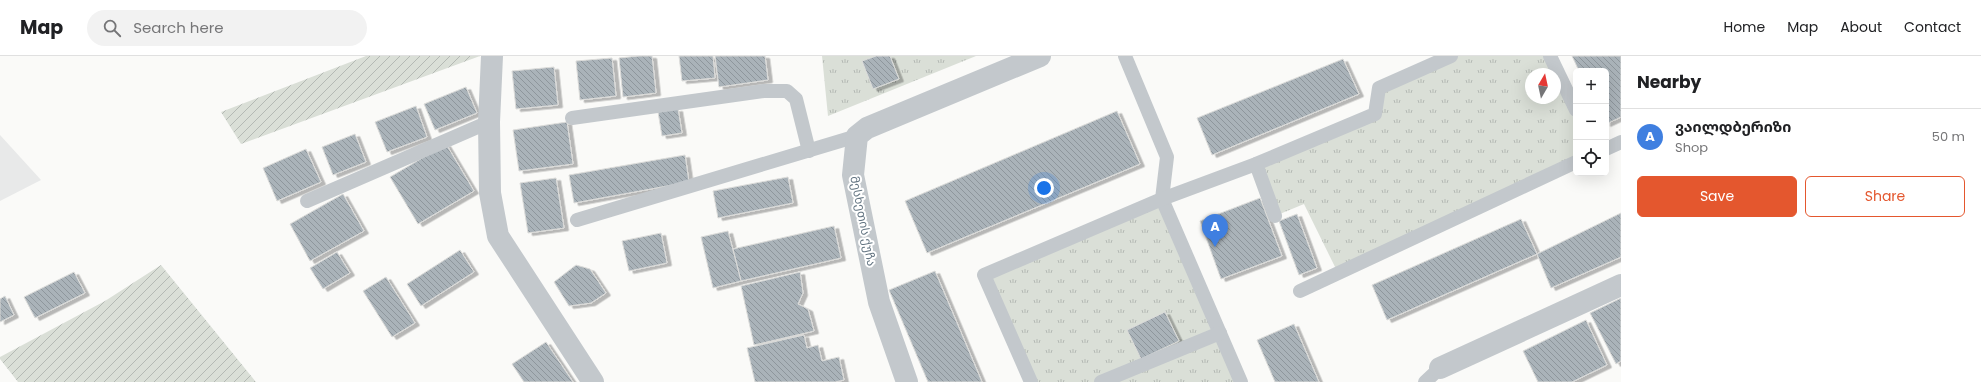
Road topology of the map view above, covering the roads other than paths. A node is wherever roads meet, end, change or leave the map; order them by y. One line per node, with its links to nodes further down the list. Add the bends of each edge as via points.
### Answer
1 (492, 56): 8 (street)
2 (1040, 56): 9 (street, via 867,128)
3 (1125, 56): 15 (lane, via 1167,157)
4 (1451, 56): 14 (lane, via 1379,88 1375,114)
5 (1550, 56): 6 (lane)
6 (1573, 104)
7 (572, 118): 12 (lane, via 764,91 786,92 796,99)
8 (489, 122): 16 (lane); 23 (street, via 490,193 498,236)
9 (857, 136): 12 (lane); 24 (street, მესხეთის ქუჩა, via 854,175 879,302)
10 (1621, 142): 11 (lane)
11 (1609, 148)
12 (809, 151): 18 (lane)
13 (1573, 163): 20 (lane)
14 (1256, 164): 15 (lane); 17 (lane)
15 (1162, 199): 21 (lane); 25 (lane, via 984,275)
16 (307, 200)
17 (1275, 216)
18 (577, 220)
19 (1621, 285): 22 (street)
20 (1300, 291)
21 (1220, 333): 26 (lane); 27 (lane)
22 (1433, 375)
23 (593, 382)
24 (907, 382)
25 (1031, 382)
26 (1101, 382)
27 (1241, 382)

